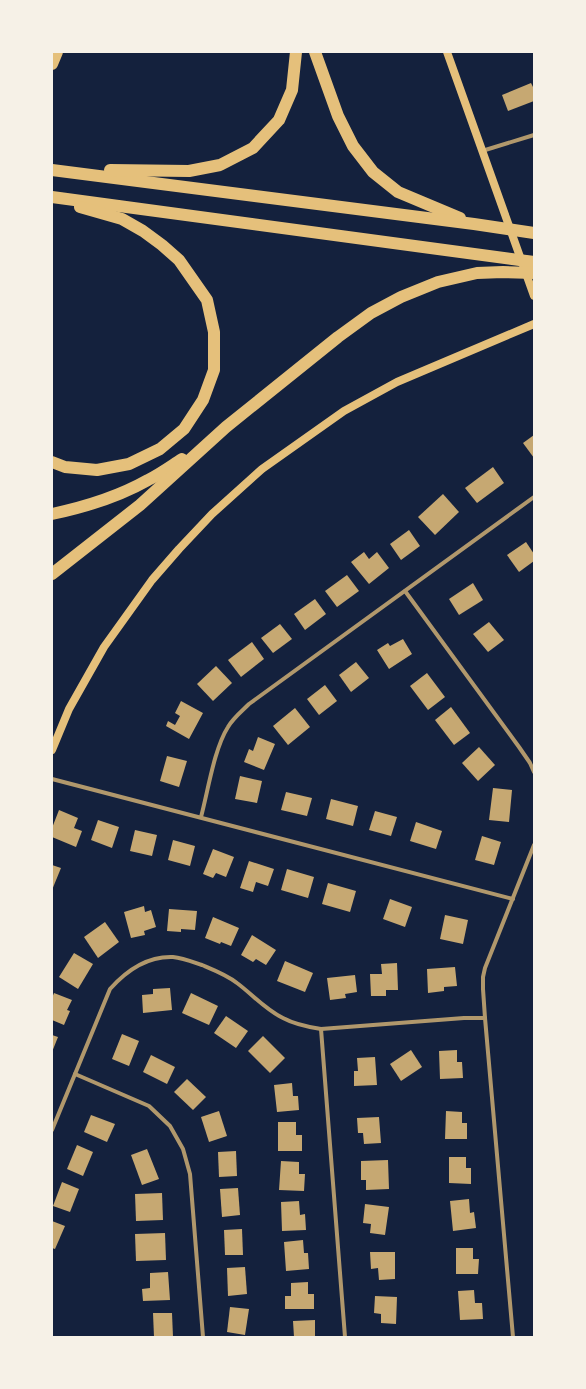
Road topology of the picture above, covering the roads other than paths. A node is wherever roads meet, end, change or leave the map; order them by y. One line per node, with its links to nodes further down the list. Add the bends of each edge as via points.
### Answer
1 (57, 52): 5 (highway)
2 (296, 52): 8 (highway, via 292,90 279,120 253,148 220,165 189,171)
3 (315, 52): 10 (highway, via 338,116 353,146 373,172 398,192)
4 (447, 52): 7 (main road)
5 (52, 64)
6 (534, 135): 7 (street)
7 (482, 151): 14 (main road)
8 (53, 170): 10 (highway)
9 (52, 198): 12 (highway); 17 (highway, via 122,219 162,245 179,260 207,300 214,332 214,370 203,400 184,429 160,449 129,464 97,470 65,467)
10 (474, 224): 11 (highway)
11 (534, 233)
12 (534, 262)
13 (534, 273): 16 (highway, via 477,273 438,282 401,297 371,313 338,336)
14 (534, 296)
15 (534, 324): 22 (main road, via 396,382 344,411 262,469 212,514 152,580 104,647 69,709)
16 (226, 427): 19 (highway, via 148,481 78,509); 20 (highway, via 140,505)
17 (52, 462)
18 (534, 497): 21 (street)
19 (52, 514)
20 (52, 574)
21 (405, 591): 23 (street, via 530,762); 25 (street, via 240,712 228,727 219,746)
22 (52, 750)
23 (534, 772)
24 (52, 779): 25 (street)
25 (201, 817): 27 (street)
26 (534, 845): 27 (street)
27 (513, 899): 28 (street, via 484,972)
28 (485, 1018): 29 (street); 34 (street)
29 (321, 1029): 30 (street, via 306,1027 283,1018 237,982 215,970 183,958 156,959 132,969 119,978 110,989); 33 (street)
30 (74, 1074): 31 (street); 32 (street, via 149,1106 170,1126 184,1149 190,1174)
31 (52, 1130)
32 (203, 1337)
33 (345, 1337)
34 (513, 1337)

